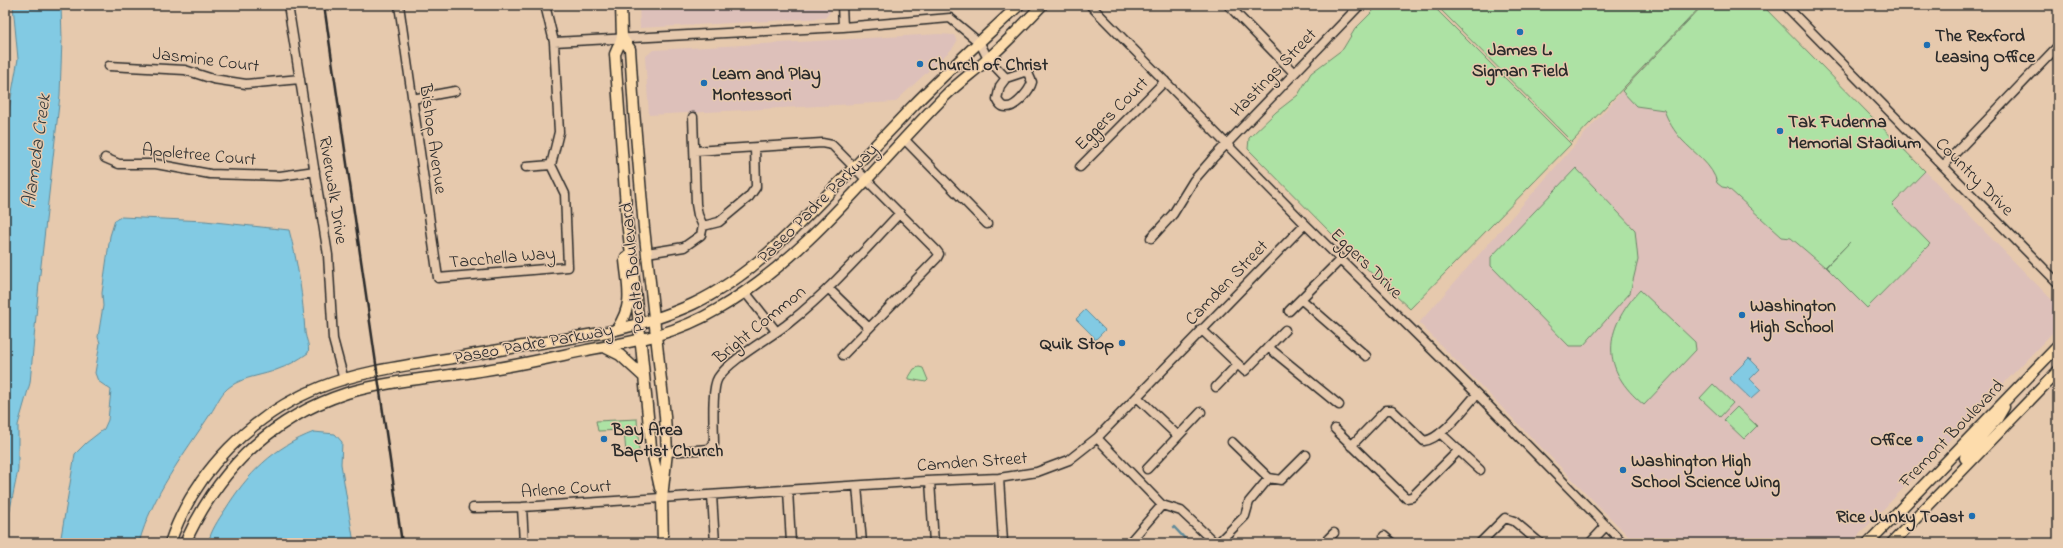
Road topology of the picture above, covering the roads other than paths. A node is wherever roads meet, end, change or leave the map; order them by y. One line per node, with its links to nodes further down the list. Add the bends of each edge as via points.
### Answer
1 (288, 5): 21 (street, Riverwalk Drive)
2 (399, 5): 24 (street, Bishop Avenue)
3 (545, 5): 14 (street)
4 (620, 5): 13 (main road, Peralta Boulevard)
5 (842, 5): 12 (street)
6 (1019, 5): 15 (main road, Paseo Padre Parkway)
7 (1042, 5): 17 (main road, Paseo Padre Parkway)
8 (1090, 5): 22 (street, Eggers Drive)
9 (1228, 5): 19 (street)
10 (1360, 5): 19 (street, Hastings Street)
11 (1785, 5): 33 (street, Country Drive)
12 (843, 26): 13 (street); 15 (street, via 950,18)
13 (622, 38): 14 (street); 43 (main road, Peralta Boulevard, via 615,54); 44 (main road, Peralta Boulevard, via 630,49)
14 (554, 42): 31 (street, via 560,132)
15 (980, 43): 17 (street); 32 (main road, Paseo Padre Parkway, via 939,80)
16 (2058, 46): 33 (street)
17 (988, 58): 20 (street); 26 (main road, Paseo Padre Parkway, via 946,95)
18 (109, 66): 21 (street, Jasmine Court, via 185,70 213,79 246,84)
19 (1294, 73): 27 (street, Hastings Street)
20 (1006, 78): 20 (street, via 1024,72 1028,73 1032,82 1027,92 1012,106 1006,107 997,99 1000,86)
21 (300, 79): 36 (street, Riverwalk Drive)
22 (1165, 81): 27 (street, Eggers Drive); 35 (street, Eggers Court)
23 (455, 91): 24 (street)
24 (412, 99): 46 (street, Bishop Avenue)
25 (693, 117): 29 (street)
26 (905, 140): 37 (main road, Paseo Padre Parkway); 39 (street)
27 (1226, 144): 40 (street, Eggers Drive); 42 (street, Hastings Street, via 1194,180 1173,214)
28 (755, 148): 29 (street); 32 (street, via 827,144 832,145); 41 (street, via 756,187 749,197 719,222)
29 (695, 151): 41 (street, via 696,204)
30 (106, 158): 36 (street, Appletree Court, via 119,164 156,164 210,174 280,176)
31 (551, 165): 34 (street); 46 (street, Tacchella Way, via 565,194 568,268)
32 (854, 166): 37 (street); 52 (main road, Paseo Padre Parkway, via 794,230 761,260 694,304)
33 (1943, 166): 47 (street, Country Drive)
34 (526, 167)
35 (1080, 167)
36 (315, 171): 69 (street, Riverwalk Drive, via 328,255 334,339)
37 (866, 179): 38 (street); 49 (main road, Paseo Padre Parkway, via 797,250)
38 (900, 213): 48 (street, Bright Common); 54 (street, via 939,254)
39 (987, 224)
40 (1305, 224): 45 (street, Eggers Drive); 55 (street, Camden Street)
41 (703, 226): 44 (street, via 701,235 684,247)
42 (1151, 238)
43 (630, 248): 53 (main road, Peralta Boulevard); 56 (main road, via 625,260 629,303)
44 (647, 253): 52 (main road, Peralta Boulevard)
45 (1341, 259): 50 (street); 72 (street, Eggers Drive)
46 (438, 278)
47 (2058, 283)
48 (828, 288): 54 (street); 58 (street, Bright Common)
49 (745, 292): 58 (street); 59 (main road, Paseo Padre Parkway, via 693,322)
50 (1302, 300): 51 (street); 65 (street)
51 (1290, 312)
52 (655, 320): 53 (main road, Paseo Padre Parkway); 59 (main road, Peralta Boulevard)
53 (640, 324): 56 (main road, Paseo Padre Parkway); 60 (main road, Peralta Boulevard)
54 (868, 327): 64 (street)
55 (1201, 329): 66 (street); 73 (street, Camden Street)
56 (617, 330): 69 (main road, Paseo Padre Parkway, via 386,369)
57 (1285, 330): 63 (street)
58 (776, 332): 83 (street, Bright Common, via 728,367 718,378 713,390 714,444 705,450)
59 (657, 336): 60 (main road, Paseo Padre Parkway); 83 (main road, Peralta Boulevard)
60 (641, 341): 62 (main road, Paseo Padre Parkway); 68 (main road, Peralta Boulevard)
61 (2058, 346): 71 (main road, Fremont Boulevard)
62 (604, 347): 68 (main road, via 620,355); 105 (main road, Paseo Padre Parkway, via 489,370 349,393 312,407 288,420 251,447 237,461 202,507)
63 (1268, 348): 66 (street, via 1245,371); 74 (street)
64 (843, 355)
65 (1366, 356)
66 (1238, 364): 70 (street)
67 (2058, 371): 85 (main road, Fremont Boulevard)
68 (644, 376): 94 (main road, Peralta Boulevard, via 651,448)
69 (344, 380): 104 (main road, Paseo Padre Parkway, via 322,386 296,399 265,418 231,446 194,490)
70 (1216, 387)
71 (2016, 389): 85 (main road, via 1997,419 1966,453 1965,458); 98 (main road, Fremont Boulevard)
72 (1477, 394): 77 (street); 99 (street, Eggers Drive)
73 (1137, 397): 78 (street); 79 (street, Camden Street)
74 (1339, 406)
75 (1201, 412): 78 (street)
76 (1334, 429): 81 (street)
77 (1440, 433): 81 (street, via 1430,440 1424,440 1392,410 1386,410); 82 (street)
78 (1178, 436): 86 (street)
79 (1097, 438): 88 (street, Camden Street, via 1069,460 1037,472); 95 (street)
80 (1232, 442): 89 (street)
81 (1351, 446): 82 (street, via 1406,498 1412,497)
82 (1458, 450): 87 (street)
83 (667, 452): 94 (main road, Peralta Boulevard)
84 (1306, 455): 89 (street, via 1281,480)
85 (1969, 463): 102 (main road, Fremont Boulevard)
86 (1147, 469)
87 (1480, 470)
88 (999, 478): 90 (street, Camden Street); 103 (street)
89 (1269, 478): 113 (street, via 1249,502 1245,516)
90 (930, 481): 91 (street, Camden Street); 111 (street)
91 (857, 486): 92 (street, Camden Street); 110 (street)
92 (788, 490): 93 (street, Camden Street); 109 (street)
93 (712, 494): 94 (street, Camden Street); 108 (street)
94 (662, 498): 96 (street, Arlene Court); 107 (main road, Peralta Boulevard)
95 (1162, 505): 112 (street); 113 (street, via 1181,511)
96 (522, 507): 97 (street, Arlene Court); 106 (street)
97 (473, 508)
98 (1886, 524): 102 (main road); 120 (main road, Fremont Boulevard)
99 (1606, 526): 118 (street); 119 (street, Eggers Drive)
100 (1334, 533): 114 (street)
101 (1384, 536): 115 (street)
102 (1896, 539)
103 (1003, 542)
104 (170, 543)
105 (185, 543)
106 (524, 543)
107 (663, 543)
108 (715, 543)
109 (791, 543)
110 (862, 543)
111 (934, 543)
112 (1129, 543)
113 (1216, 543)
114 (1324, 543)
115 (1392, 543)
116 (1480, 543): 117 (street, via 1505,518 1514,521)
117 (1540, 543)
118 (1590, 543)
119 (1623, 543)
120 (1868, 543)

